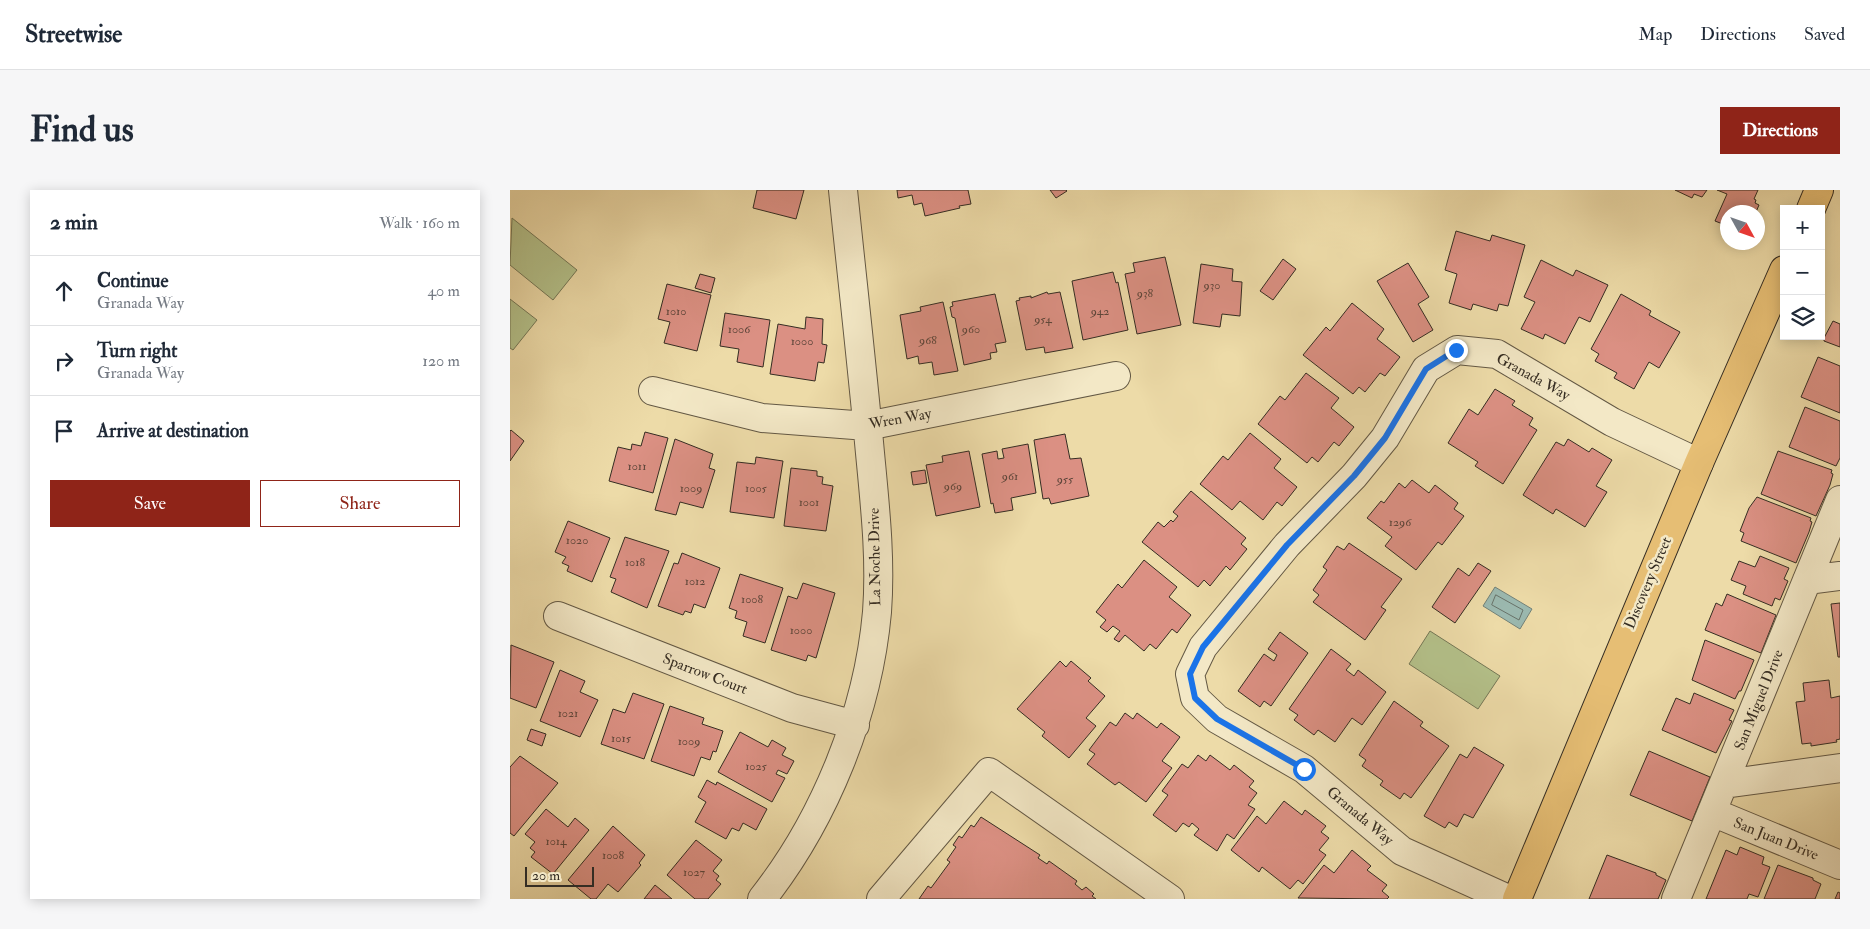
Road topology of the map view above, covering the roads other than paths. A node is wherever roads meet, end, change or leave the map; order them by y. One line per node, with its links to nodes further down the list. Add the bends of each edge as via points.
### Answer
1 (842, 190): 7 (street, La Noche Drive)
2 (1819, 190): 3 (main road)
3 (1813, 205)
4 (1780, 279): 8 (main road, Discovery Street)
5 (1116, 376): 7 (street, Wren Way)
6 (653, 391): 7 (street, Wren Way, via 762,418)
7 (868, 426): 13 (street, La Noche Drive, via 877,538 877,611 866,683)
8 (1699, 463): 21 (street, Granada Way, via 1612,422 1497,354 1456,350 1426,369 1385,438 1354,476 1287,545 1215,632 1203,647 1190,674 1195,698 1217,719 1304,769 1402,851); 22 (main road, Discovery Street)
9 (1840, 500): 11 (street, San Miguel Drive)
10 (1840, 576): 11 (street)
11 (1807, 580): 15 (street, San Miguel Drive)
12 (558, 616): 13 (street, Sparrow Court, via 792,708)
13 (854, 725): 18 (street, La Noche Drive, via 811,827)
14 (1840, 768): 15 (street)
15 (1724, 784): 16 (street, San Miguel Drive)
16 (1712, 812): 17 (street, San Juan Drive); 23 (street, San Miguel Drive)
17 (1840, 865)
18 (762, 899)
19 (881, 899): 20 (street, via 989,772)
20 (1170, 899)
21 (1508, 899)
22 (1517, 899)
23 (1676, 899)

